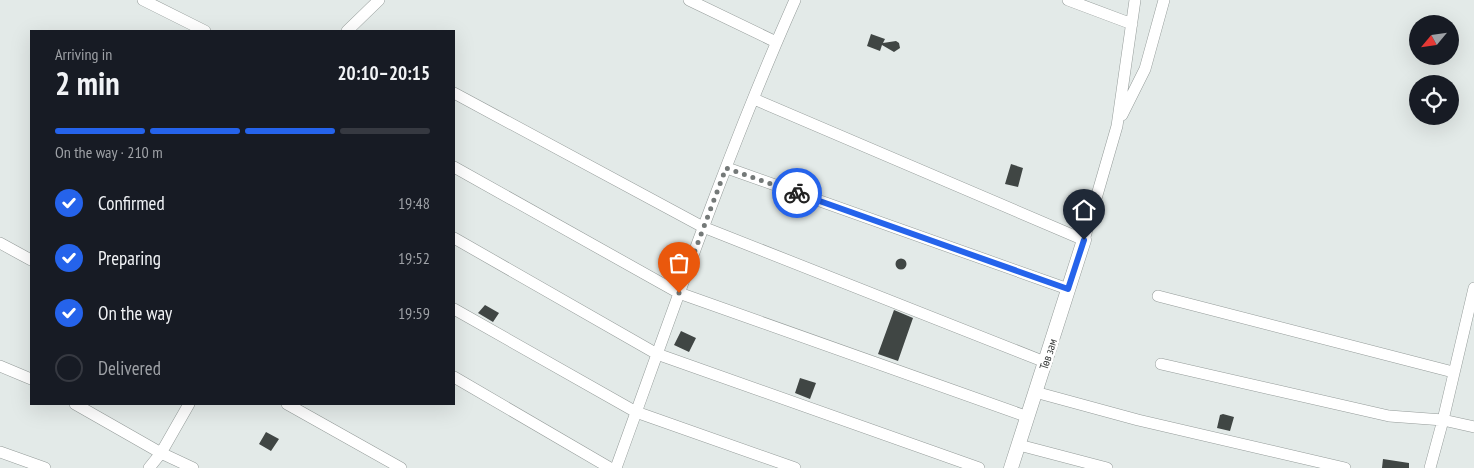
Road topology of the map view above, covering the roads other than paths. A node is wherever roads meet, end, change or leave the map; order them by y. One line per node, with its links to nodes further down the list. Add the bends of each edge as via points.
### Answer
1 (143, 0): 9 (street)
2 (379, 0): 10 (street)
3 (689, 0): 11 (street)
4 (795, 0): 11 (street)
5 (1068, 0): 8 (street)
6 (1135, 0): 8 (street)
7 (1164, 0): 14 (street, via 1144,69)
8 (1132, 24): 14 (street)
9 (203, 30)
10 (348, 30)
11 (776, 42): 13 (street)
12 (455, 94): 17 (street)
13 (754, 99): 16 (street); 19 (street)
14 (1116, 126): 19 (street)
15 (455, 168): 24 (street)
16 (726, 168): 17 (street); 23 (street)
17 (703, 227): 24 (street); 28 (street)
18 (455, 239): 27 (street)
19 (1084, 240): 23 (street, Төв зам)
20 (0, 243): 21 (street)
21 (30, 259)
22 (1474, 288): 31 (street)
23 (1068, 289): 28 (street, Төв зам)
24 (679, 293): 27 (street); 39 (street)
25 (1158, 296): 31 (street)
26 (455, 310): 38 (street)
27 (657, 354): 38 (street); 52 (street)
28 (1045, 362): 34 (street, Төв зам)
29 (1161, 364): 40 (street, via 1389,416)
30 (0, 366): 33 (street)
31 (1453, 372): 40 (street)
32 (455, 378): 49 (street)
33 (30, 379)
34 (1035, 392): 39 (street, Төв зам); 55 (street, via 1138,420)
35 (77, 405): 44 (street)
36 (188, 405): 44 (street)
37 (288, 405): 48 (street)
38 (636, 412): 50 (street); 51 (street)
39 (1028, 417): 42 (street, Төв зам)
40 (1443, 420): 41 (street); 56 (street)
41 (1474, 427)
42 (1018, 445): 53 (street, Төв зам); 54 (street)
43 (0, 452): 45 (street)
44 (161, 453): 46 (street); 47 (street)
45 (45, 468)
46 (149, 468)
47 (193, 468)
48 (401, 468)
49 (610, 468)
50 (616, 468)
51 (795, 468)
52 (980, 468)
53 (1011, 468)
54 (1107, 468)
55 (1346, 468)
56 (1430, 468)

